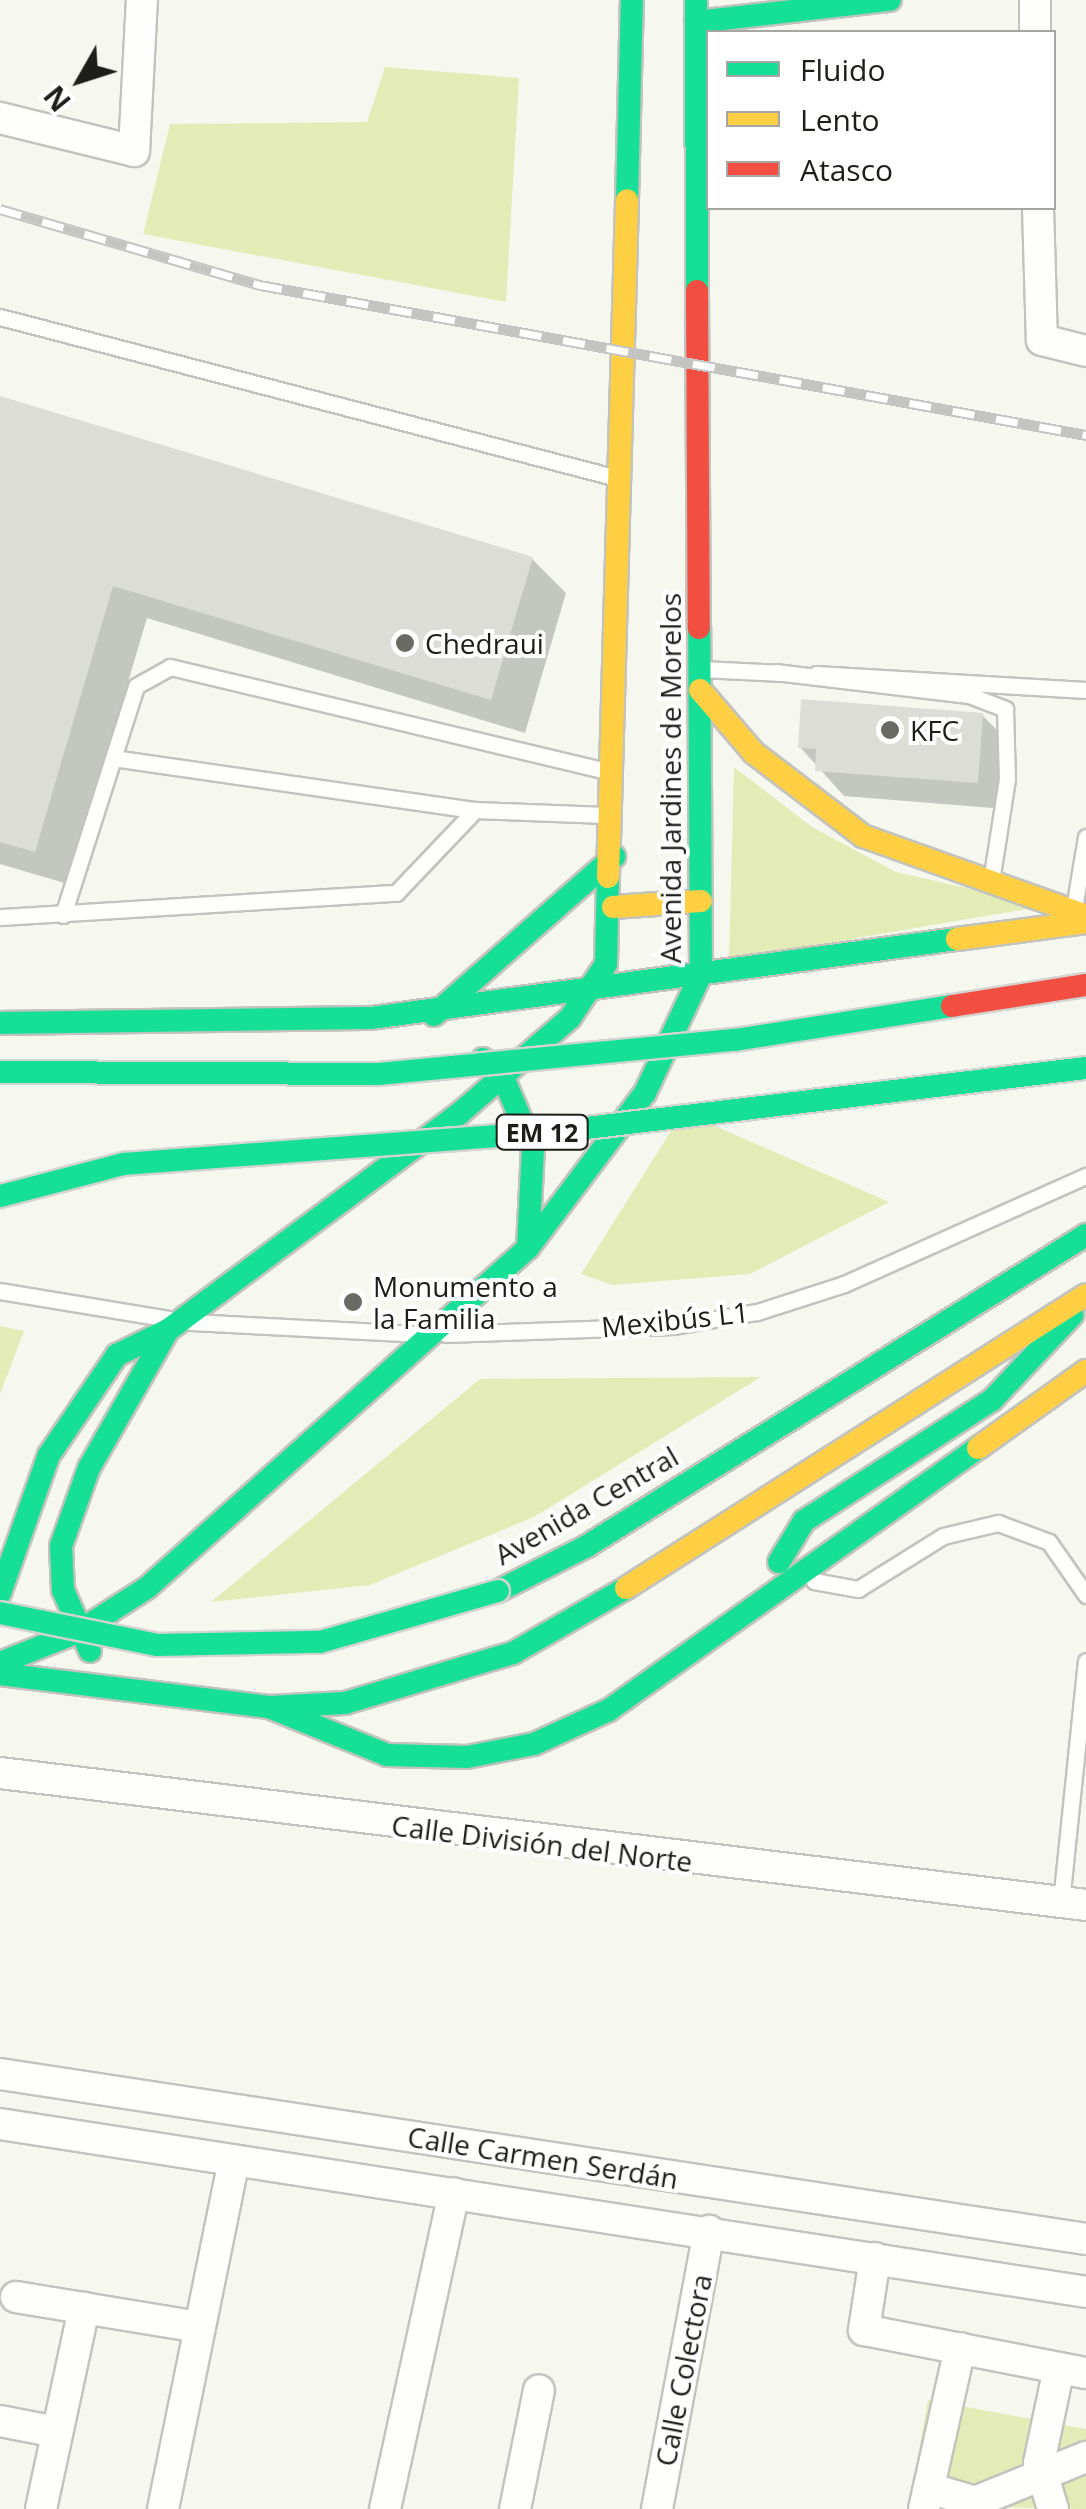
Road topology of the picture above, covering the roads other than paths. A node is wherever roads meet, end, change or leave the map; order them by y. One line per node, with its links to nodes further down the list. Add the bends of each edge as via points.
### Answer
1 (142, 0): 7 (street, via 134,151)
2 (632, 0): 11 (main road, Avenida Jardines de Morelos)
3 (890, 0): 5 (main road)
4 (1035, 0): 6 (street)
5 (696, 11): 13 (main road, Avenida Jardines de Morelos)
6 (1035, 30)
7 (0, 118)
8 (1038, 210): 10 (street, via 1042,340)
9 (0, 317): 11 (lane)
10 (1086, 350)
11 (626, 481): 16 (main road, Avenida Jardines de Morelos)
12 (775, 672): 13 (lane); 14 (lane); 21 (lane, via 969,695 1004,709 1007,779)
13 (700, 680): 21 (main road, via 798,792 863,836); 22 (main road, Avenida Jardines de Morelos)
14 (1086, 690)
15 (113, 758): 16 (lane, via 136,686 170,667); 17 (lane); 25 (lane)
16 (617, 773): 18 (main road, Avenida Jardines de Morelos)
17 (475, 810): 18 (lane); 25 (lane, via 396,894)
18 (615, 816): 20 (main road, Avenida Jardines de Morelos)
19 (1086, 837): 28 (lane)
20 (614, 858): 24 (main road, Avenida Jardines de Morelos); 32 (main road)
21 (990, 885): 28 (main road)
22 (701, 901): 24 (main road); 29 (main road, Avenida Jardines de Morelos)
23 (0, 906): 26 (lane)
24 (613, 907): 31 (main road, Avenida Jardines de Morelos)
25 (63, 915): 26 (lane)
26 (20, 916): 27 (lane)
27 (0, 917)
28 (1082, 917): 29 (main road)
29 (701, 974): 31 (main road); 40 (main road, Avenida Jardines de Morelos, via 646,1093)
30 (1086, 985): 35 (main road, bridge, via 735,1040 379,1074)
31 (593, 993): 32 (main road); 36 (main road)
32 (431, 1012): 33 (main road); 36 (main road)
33 (0, 1023)
34 (1086, 1068): 38 (main road, EM 12, bridge, via 553,1132 124,1164)
35 (0, 1072)
36 (503, 1077): 40 (main road, via 532,1148); 43 (main road)
37 (1086, 1176): 44 (lane, Mexibús L1, via 844,1284 757,1312 673,1326)
38 (0, 1196)
39 (1086, 1235): 53 (main road, Avenida Central, bridge, via 587,1546 498,1591 320,1642 157,1645)
40 (528, 1248): 44 (main road, Avenida Jardines de Morelos)
41 (0, 1290): 43 (lane, Mexibús L1)
42 (1086, 1296): 49 (main road, via 1024,1373 804,1521); 60 (main road, via 513,1653 345,1703)
43 (172, 1325): 44 (lane, Mexibús L1); 48 (main road, via 117,1355 78,1404); 54 (main road, via 158,1363 71,1508 63,1590)
44 (439, 1334): 54 (main road, Avenida Jardines de Morelos, via 148,1587)
45 (1086, 1371): 46 (main road)
46 (939, 1473): 49 (main road, via 871,1502); 50 (main road)
47 (0, 1502): 48 (main road)
48 (20, 1531): 51 (main road)
49 (778, 1562): 55 (main road)
50 (800, 1578): 52 (lane, via 858,1589 942,1536 998,1523 1049,1542); 60 (main road, via 609,1710 534,1744 467,1757 387,1755)
51 (0, 1592)
52 (1086, 1594)
53 (0, 1614)
54 (78, 1632): 57 (main road, Avenida Jardines de Morelos); 59 (main road)
55 (655, 1643)
56 (1086, 1661): 63 (lane)
57 (0, 1662)
58 (0, 1674): 59 (main road)
59 (118, 1693): 60 (main road)
60 (268, 1707): 61 (main road)
61 (381, 1724)
62 (0, 1773): 63 (street, Calle División del Norte)
63 (1074, 1903)
64 (0, 2074): 70 (street, Calle Carmen Serdán)
65 (0, 2124): 68 (street, Calle Carmen Serdán)
66 (234, 2160): 67 (street, Calle Carmen Serdán); 69 (street, Calle Carmen Serdán); 75 (street)
67 (454, 2194): 68 (street, Calle Carmen Serdán); 86 (street)
68 (660, 2224): 69 (street, Calle Carmen Serdán)
69 (710, 2231): 71 (street, Calle Carmen Serdán); 88 (street, Calle Colectora)
70 (1086, 2240)
71 (875, 2258): 72 (street, Calle Carmen Serdán); 76 (street, via 864,2330)
72 (1086, 2292)
73 (16, 2297): 74 (street)
74 (84, 2308): 75 (street); 80 (street)
75 (200, 2327): 85 (street)
76 (960, 2348): 77 (street); 83 (street)
77 (1072, 2370): 82 (street)
78 (539, 2390): 87 (street)
79 (0, 2422): 80 (street)
80 (57, 2432): 84 (street)
81 (1086, 2458): 82 (street)
82 (1042, 2475): 83 (street, via 975,2502); 89 (street)
83 (926, 2499)
84 (41, 2509)
85 (163, 2509)
86 (385, 2509)
87 (515, 2509)
88 (657, 2509)
89 (1053, 2509)

